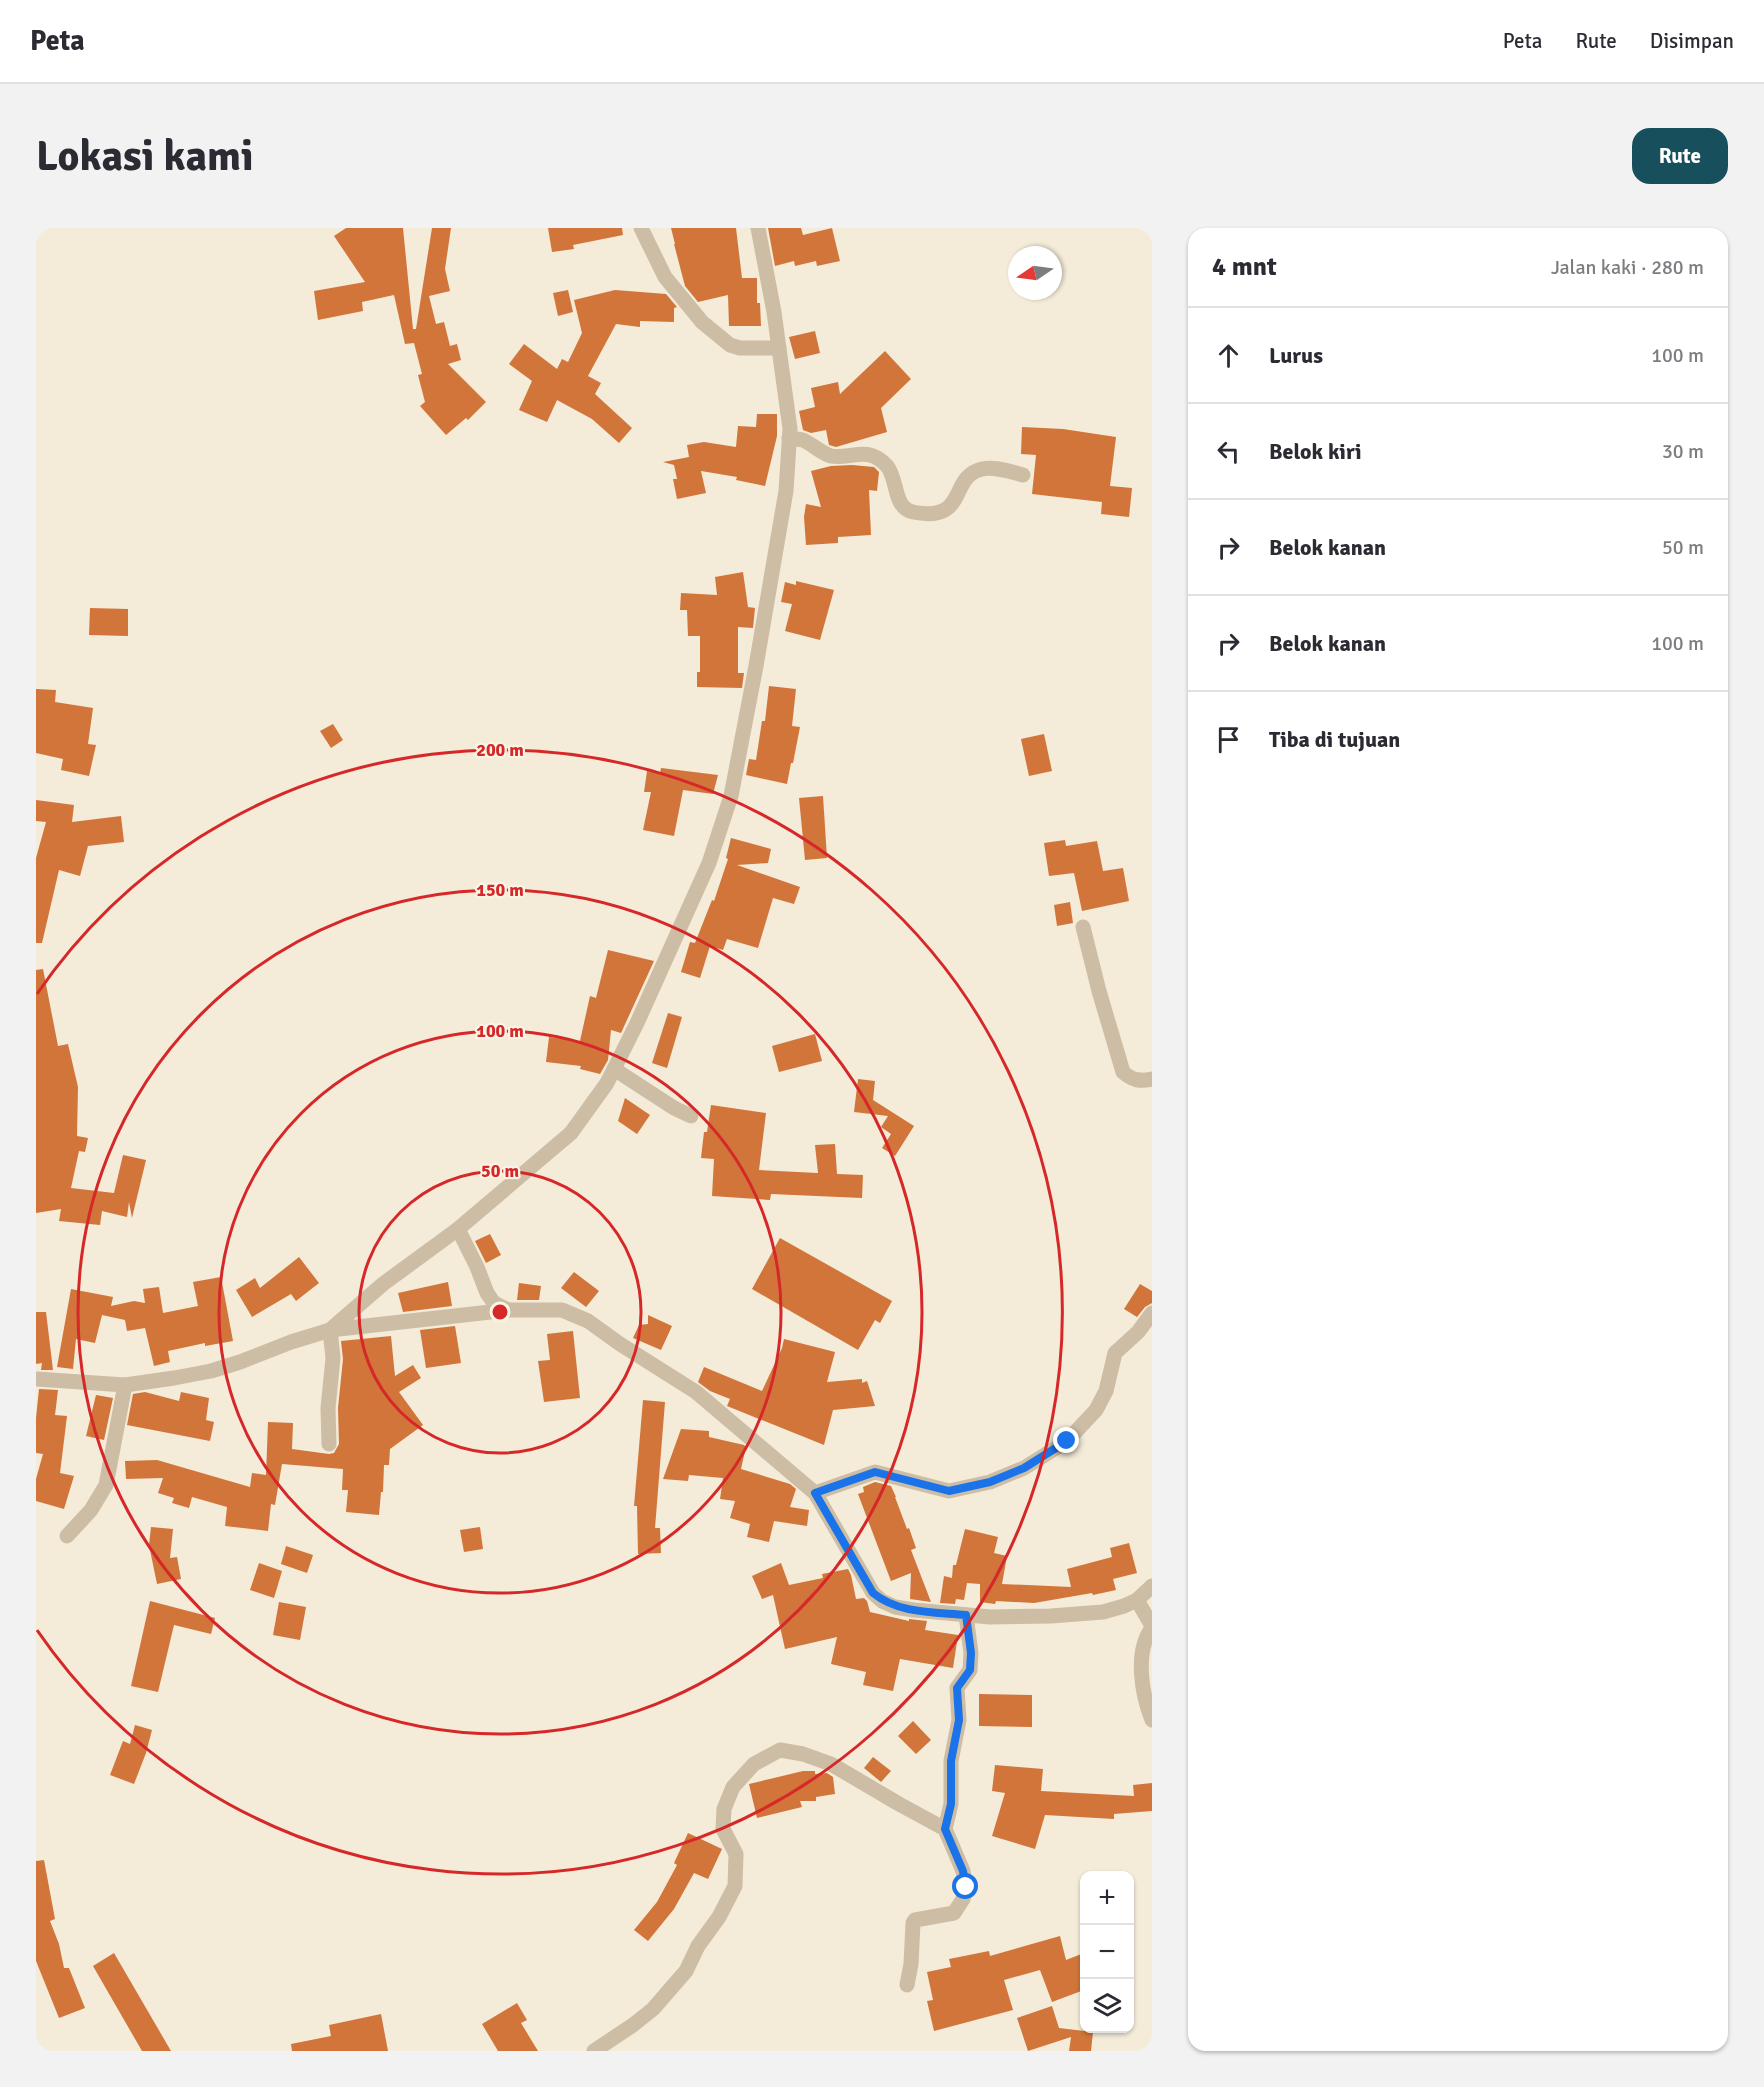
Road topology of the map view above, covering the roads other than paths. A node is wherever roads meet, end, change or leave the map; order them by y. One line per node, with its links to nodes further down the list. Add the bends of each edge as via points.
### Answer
1 (641, 228): 3 (street, via 665,277 702,322 730,345)
2 (759, 228): 3 (street)
3 (779, 348): 4 (street)
4 (789, 438): 5 (street, via 830,456 873,456 887,467 901,504 910,511 939,512 950,508 971,473 985,468); 7 (street, via 786,491 731,796 709,863)
5 (1023, 475)
6 (1083, 927): 8 (street, via 1123,1072 1131,1079)
7 (614, 1069): 9 (street); 10 (street, via 571,1132)
8 (1152, 1079)
9 (691, 1116)
10 (458, 1229): 11 (street, via 490,1298); 13 (street, via 383,1284)
11 (508, 1310): 13 (street); 17 (street, via 562,1310 588,1321 696,1392)
12 (1152, 1313): 17 (street, via 1115,1353 1107,1391 1096,1410 1067,1441 1024,1468 990,1482 949,1491 875,1472)
13 (330, 1330): 15 (street, via 211,1371); 16 (street, via 333,1358)
14 (36, 1379): 15 (street)
15 (125, 1385): 18 (street, via 106,1485 91,1510)
16 (329, 1444)
17 (815, 1493): 21 (street, via 873,1593 882,1601 895,1607)
18 (67, 1536)
19 (1152, 1586): 20 (street)
20 (1137, 1600): 21 (street, via 1103,1612 1074,1616); 22 (street)
21 (966, 1615): 24 (street, via 970,1670 957,1688 959,1720)
22 (1152, 1627): 23 (street, via 1144,1649 1142,1680)
23 (1152, 1720)
24 (945, 1829): 25 (street, via 963,1871 965,1893 954,1913 913,1923); 26 (street, via 831,1764 803,1754 780,1750 754,1764 733,1787 724,1809 723,1829 736,1854 735,1886 719,1917 686,1971 653,2009)
25 (907, 1985)
26 (594, 2051)

